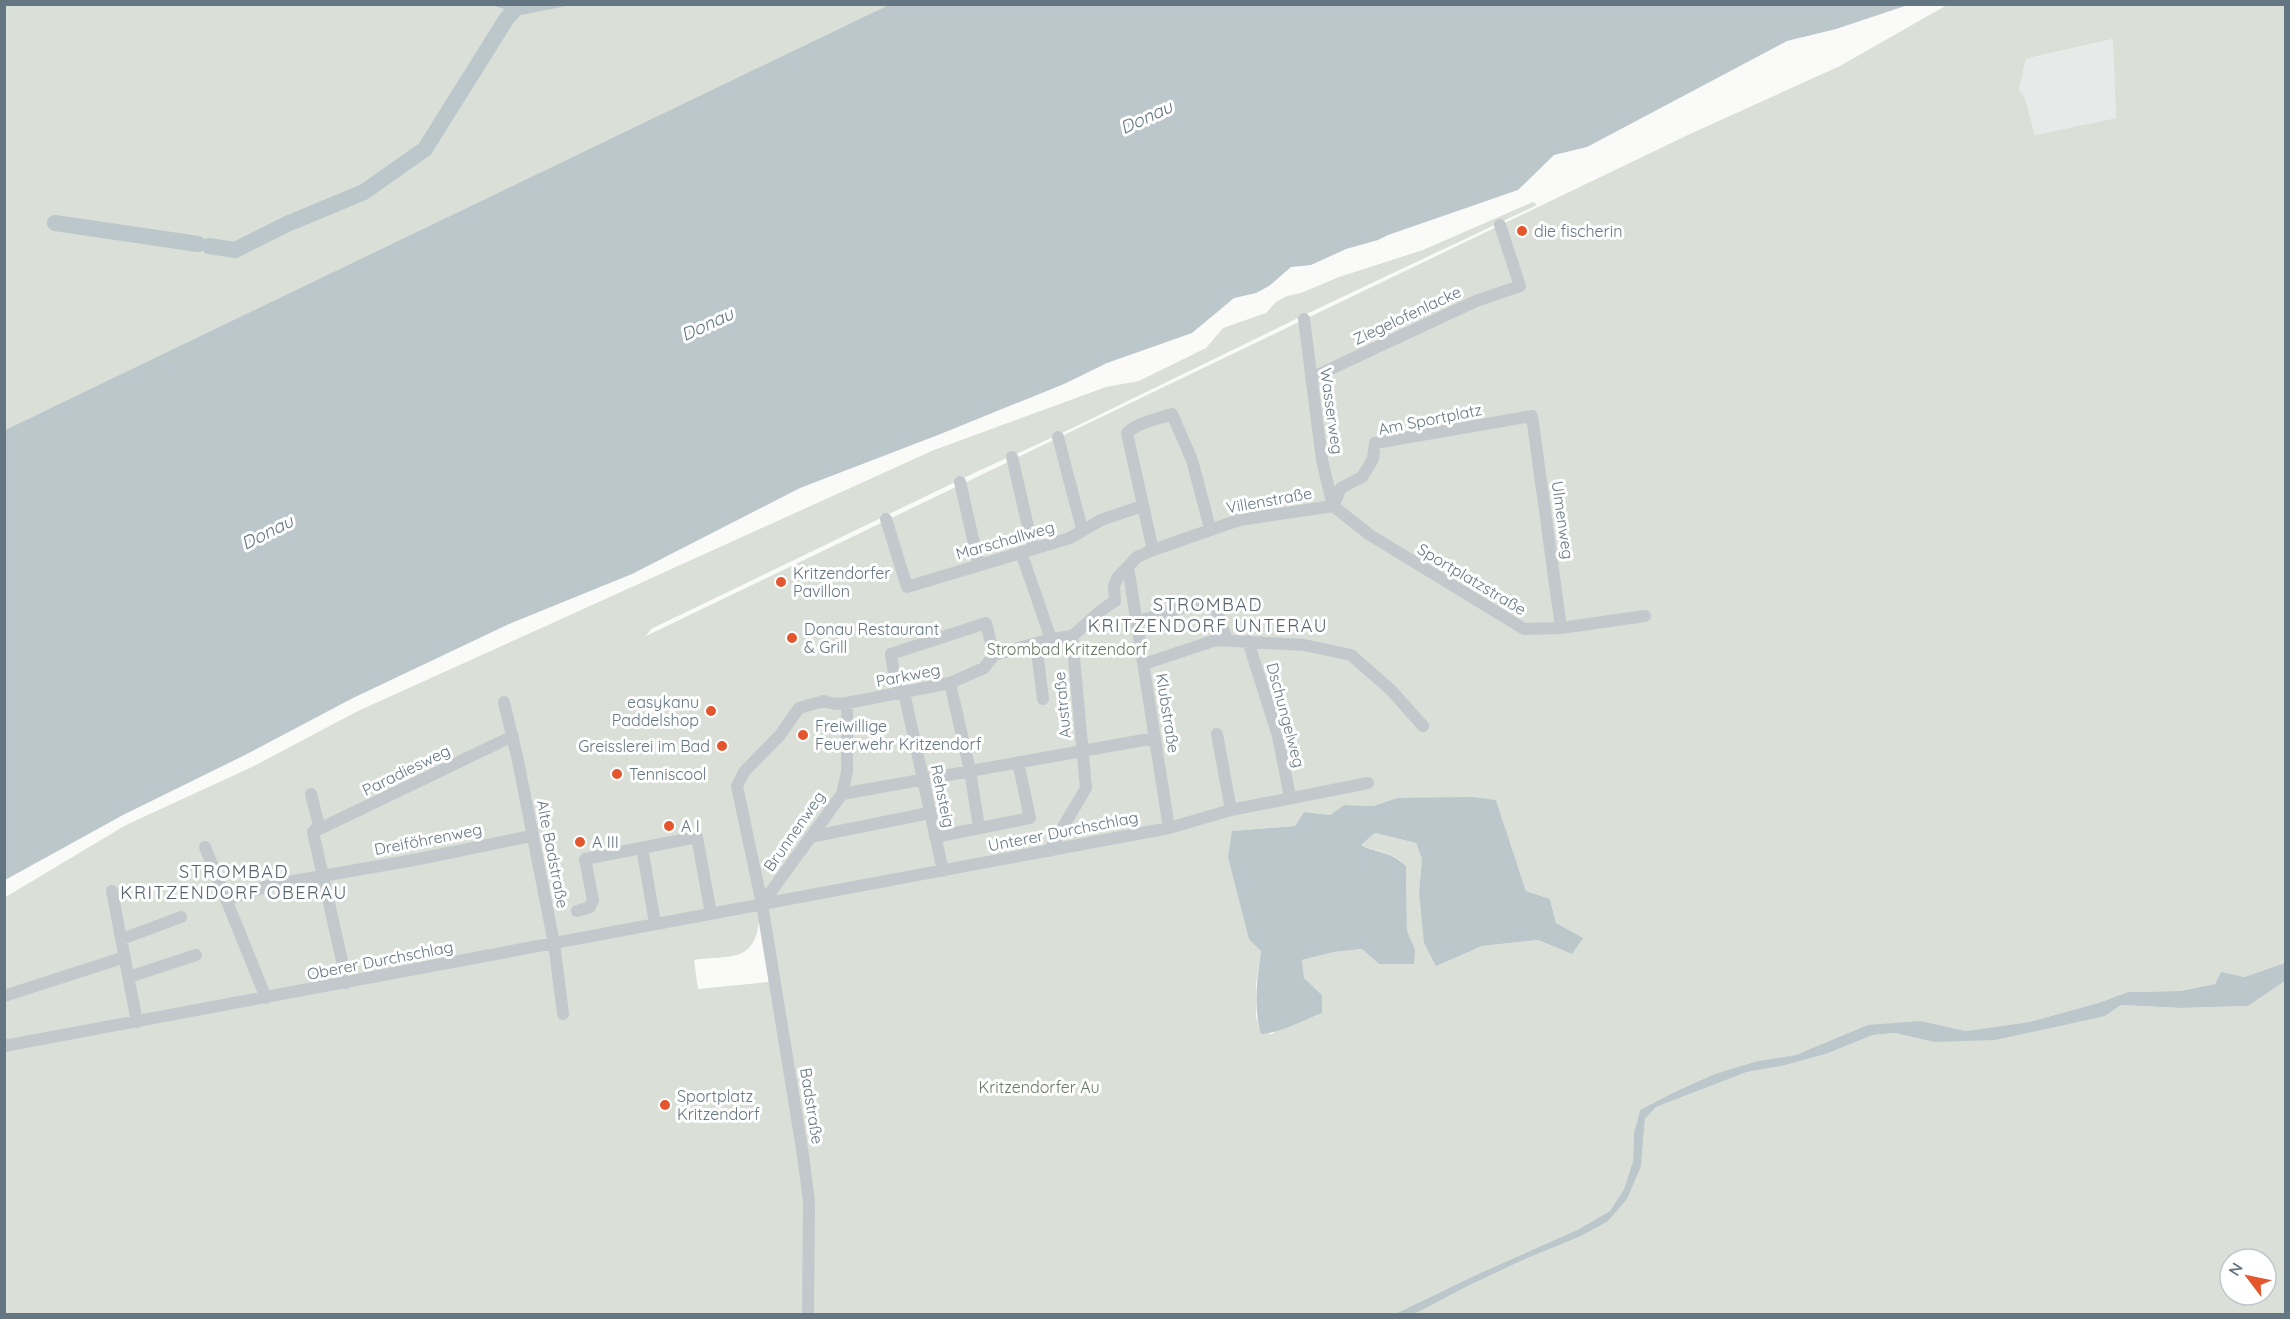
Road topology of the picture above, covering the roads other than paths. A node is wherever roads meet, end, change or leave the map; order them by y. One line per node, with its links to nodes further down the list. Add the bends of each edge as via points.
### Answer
1 (1500, 225): 3 (street, Ziegelofenlacke, via 1520,286 1476,301)
2 (1304, 320): 3 (street, Wasserweg)
3 (1311, 378): 9 (street, Wasserweg)
4 (1532, 416): 9 (street, Am Sportplatz, via 1375,443 1373,459 1362,477 1341,488); 20 (street, Ulmenweg)
5 (1058, 437): 12 (street)
6 (1012, 457): 13 (street)
7 (960, 482): 16 (street)
8 (1142, 506): 11 (street, via 1127,434 1172,414 1192,460); 12 (street, Marschallweg); 14 (street)
9 (1333, 506): 11 (street, Villenstraße); 20 (street, Sportplatzstraße, via 1370,535 1524,630)
10 (886, 519): 16 (street, Marschallweg, via 907,587)
11 (1210, 528): 14 (street, Villenstraße)
12 (1082, 530): 13 (street, Marschallweg, via 1070,538)
13 (1033, 548): 15 (street, Marschallweg)
14 (1153, 550): 17 (street, via 1137,557)
15 (1021, 552): 16 (street, Marschallweg); 22 (street)
16 (979, 564)
17 (1128, 567): 19 (street, Klubstraße); 21 (street, via 1114,586 1115,601 1098,610)
18 (1645, 616): 20 (street, Sportplatzstraße)
19 (1137, 622): 23 (street, via 1193,604 1215,607); 27 (street, Klubstraße)
20 (1561, 628)
21 (1072, 636): 22 (street, Parkweg); 37 (street, Austraße)
22 (1051, 639): 25 (street, Parkweg)
23 (1227, 639): 24 (street); 27 (street, via 1216,639)
24 (1248, 641): 33 (street, via 1304,645 1351,655 1391,690); 44 (street, Dschungelweg, via 1278,736)
25 (1036, 644): 26 (street, Parkweg); 30 (street)
26 (994, 655): 28 (street, Parkweg, via 984,668); 29 (street, Rehsteig, via 986,623 891,654)
27 (1144, 664): 36 (street, Klubstraße)
28 (950, 683): 29 (street, Parkweg); 39 (street)
29 (901, 693): 32 (street, Parkweg); 40 (street, Rehsteig)
30 (1043, 699)
31 (504, 702): 35 (street, Alte Badstraße)
32 (847, 703): 43 (street, Brunnenweg, via 847,772); 60 (street, Parkweg, via 835,705 824,701 799,708 780,735 744,772 737,786)
33 (1423, 726)
34 (1217, 734): 45 (street)
35 (513, 736): 49 (street, Paradiesweg); 50 (street, Alte Badstraße)
36 (1155, 738): 37 (street); 48 (street, Klubstraße)
37 (1083, 750): 38 (street); 55 (street, Austraße, via 1086,788)
38 (1018, 762): 39 (street); 47 (street, via 1030,818)
39 (970, 771): 40 (street); 47 (street)
40 (923, 780): 43 (street); 46 (street, Rehsteig)
41 (1368, 783): 44 (street, Unterer Durchschlag)
42 (311, 794): 49 (street, via 319,826)
43 (842, 794): 51 (street, Brunnenweg)
44 (1290, 797): 45 (street, Unterer Durchschlag)
45 (1231, 810): 48 (street, Unterer Durchschlag)
46 (929, 813): 51 (street); 52 (street, Rehsteig)
47 (979, 827): 52 (street)
48 (1169, 828): 55 (street, Unterer Durchschlag)
49 (314, 832): 57 (street)
50 (531, 836): 57 (street, Dreiföhrenweg); 66 (street, Alte Badstraße)
51 (810, 837): 60 (street, Brunnenweg)
52 (935, 837): 56 (street, Rehsteig)
53 (205, 847): 59 (street)
54 (642, 848): 61 (street, via 585,859 593,900 590,907); 62 (street, via 697,837); 64 (street)
55 (1049, 851): 56 (street, Unterer Durchschlag)
56 (943, 871): 60 (street, Unterer Durchschlag)
57 (323, 875): 59 (street, Dreiföhrenweg, via 271,885); 70 (street)
58 (112, 891): 65 (street)
59 (226, 900): 72 (street)
60 (762, 904): 62 (street, Oberer Durchschlag); 76 (street, Badstraße, via 809,1202)
61 (577, 911)
62 (711, 914): 64 (street, Oberer Durchschlag)
63 (181, 917): 65 (street)
64 (655, 923): 66 (street, Oberer Durchschlag)
65 (122, 939): 68 (street)
66 (554, 944): 70 (street, Oberer Durchschlag); 73 (street, Alte Badstraße)
67 (196, 955): 69 (street)
68 (125, 957): 69 (street); 71 (street)
69 (129, 977): 74 (street)
70 (347, 983): 72 (street, Oberer Durchschlag)
71 (4, 996)
72 (266, 998): 74 (street, Oberer Durchschlag)
73 (563, 1014)
74 (137, 1022): 75 (street, Oberer Durchschlag)
75 (4, 1046)
76 (808, 1314)

